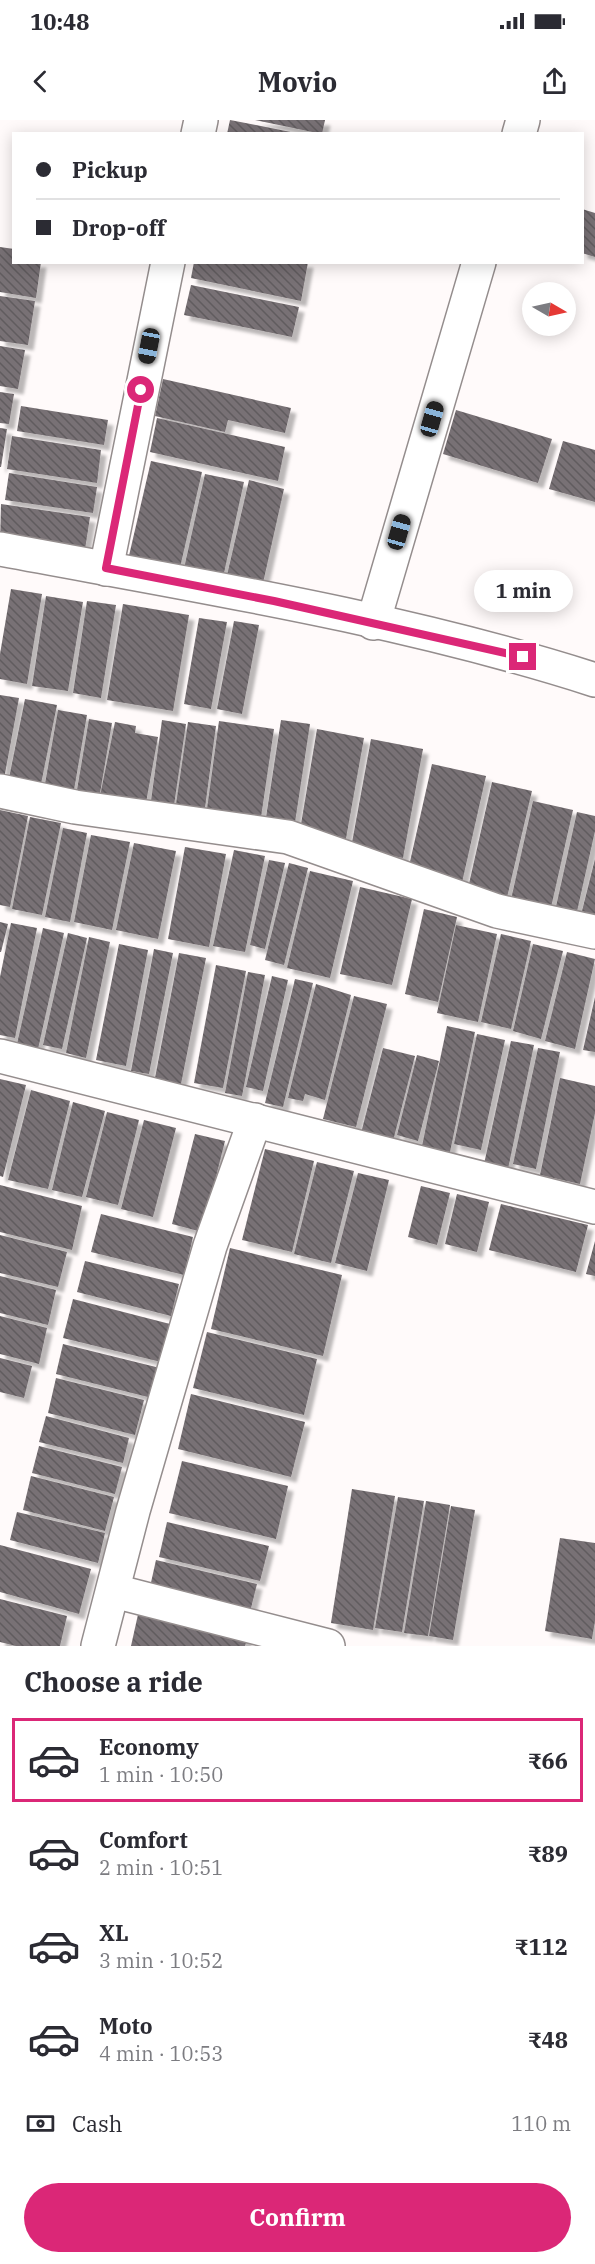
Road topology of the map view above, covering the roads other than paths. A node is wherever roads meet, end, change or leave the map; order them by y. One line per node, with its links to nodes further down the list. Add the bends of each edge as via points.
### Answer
1 (168, 264): 4 (street)
2 (478, 264): 5 (street)
3 (0, 549): 4 (street)
4 (106, 568): 5 (street)
5 (373, 623): 6 (street, via 523,657)
6 (595, 680)
7 (0, 791): 8 (street, via 75,807 288,837 498,911)
8 (595, 932)
9 (0, 1056): 10 (street)
10 (255, 1120): 11 (street); 12 (street, via 210,1246 133,1511)
11 (595, 1207)
12 (114, 1591): 13 (street); 14 (street)
13 (98, 1646)
14 (328, 1646)

